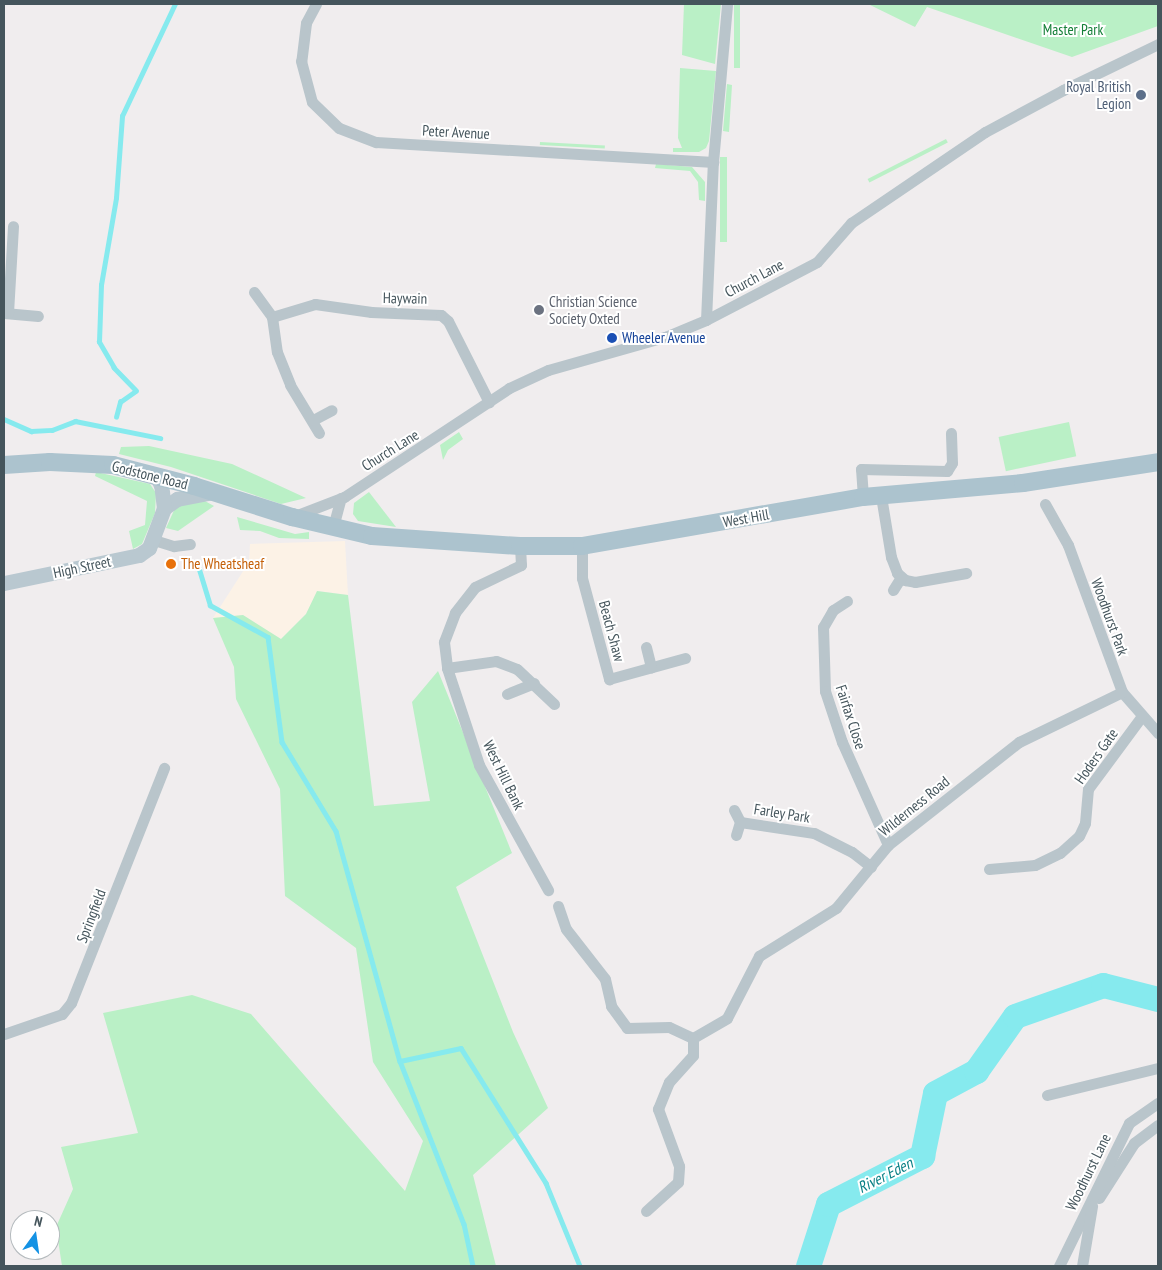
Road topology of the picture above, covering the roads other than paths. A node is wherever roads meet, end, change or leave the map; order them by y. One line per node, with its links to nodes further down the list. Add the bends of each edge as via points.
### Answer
1 (316, 4): 4 (street, Peter Avenue, via 306,23 301,61 312,102 339,128 376,142)
2 (726, 4): 4 (street)
3 (1158, 44): 10 (street, Church Lane, via 985,132 851,223 817,262)
4 (713, 162): 10 (street)
5 (14, 226): 7 (street)
6 (254, 292): 9 (street)
7 (6, 313): 8 (street)
8 (38, 316)
9 (272, 317): 11 (street, Haywain, via 314,304 371,312 441,315 448,321); 13 (street, via 277,352)
10 (706, 320): 11 (street, Church Lane, via 665,337 548,370 509,388)
11 (489, 402): 21 (street, Church Lane)
12 (332, 410): 13 (street)
13 (313, 420): 14 (street)
14 (319, 433)
15 (951, 433): 20 (street, via 952,463 947,471 861,469)
16 (4, 466): 18 (main road, Godstone Road, via 78,462 113,465)
17 (1158, 466): 20 (main road, West Hill, via 1024,483)
18 (156, 475): 19 (main road, Godstone Road); 23 (street, via 161,485)
19 (214, 492): 23 (street, via 177,499); 24 (main road, Godstone Road)
20 (872, 496): 29 (main road, West Hill); 31 (street, via 891,557)
21 (341, 498): 24 (street, Church Lane); 25 (street)
22 (1045, 504): 40 (street, Woodhurst Park, via 1068,545)
23 (164, 508): 26 (street)
24 (292, 517): 25 (main road, Godstone Road)
25 (333, 527): 28 (main road, West Hill, via 372,536)
26 (154, 540): 27 (street, via 174,546); 32 (street, High Street, via 139,555)
27 (190, 544)
28 (520, 546): 29 (main road, West Hill); 38 (street, West Hill Bank, via 521,565 475,587 455,613 444,642)
29 (582, 546): 37 (street, Beach Shaw, via 582,578 609,679)
30 (966, 573): 31 (street, via 915,582)
31 (901, 577): 33 (street)
32 (4, 583)
33 (893, 590)
34 (847, 601): 49 (street, Fairfax Close, via 833,610 823,628 825,691 842,742)
35 (646, 648): 37 (street, Beach Shaw)
36 (685, 658): 37 (street, Beach Shaw)
37 (651, 667)
38 (447, 668): 39 (street, via 496,661 517,669); 52 (street, West Hill Bank, via 480,765)
39 (534, 683): 41 (street); 42 (street)
40 (1122, 692): 43 (street, Woodhurst Park); 49 (street, Wilderness Road, via 1018,742)
41 (507, 694)
42 (554, 704)
43 (1150, 720): 44 (street, Woodhurst Park); 51 (street, Hoders Gate, via 1088,790 1079,836 1060,853 1035,865)
44 (1158, 733)
45 (164, 768): 54 (street, Springfield, via 72,1003 62,1014)
46 (734, 810): 47 (street, Farley Park)
47 (740, 822): 48 (street, Farley Park); 50 (street, Farley Park, via 814,832 852,852)
48 (736, 835)
49 (888, 845): 50 (street, Wilderness Road)
50 (870, 867): 55 (street, Wilderness Road, via 836,908 759,956 727,1018)
51 (989, 869)
52 (548, 890)
53 (558, 906): 55 (street, via 566,929 605,979 611,1006 627,1028 669,1027)
54 (4, 1034)
55 (693, 1038): 61 (street, via 693,1054 669,1082 658,1109 679,1166 678,1182)
56 (1158, 1068): 57 (street)
57 (1047, 1095)
58 (1158, 1103): 60 (street, Woodhurst Lane, via 1129,1123)
59 (1158, 1125): 62 (street, via 1134,1142)
60 (1094, 1195): 62 (street); 63 (street, Woodhurst Lane)
61 (646, 1211)
62 (1091, 1211): 64 (street)
63 (1059, 1266)
64 (1082, 1266)

